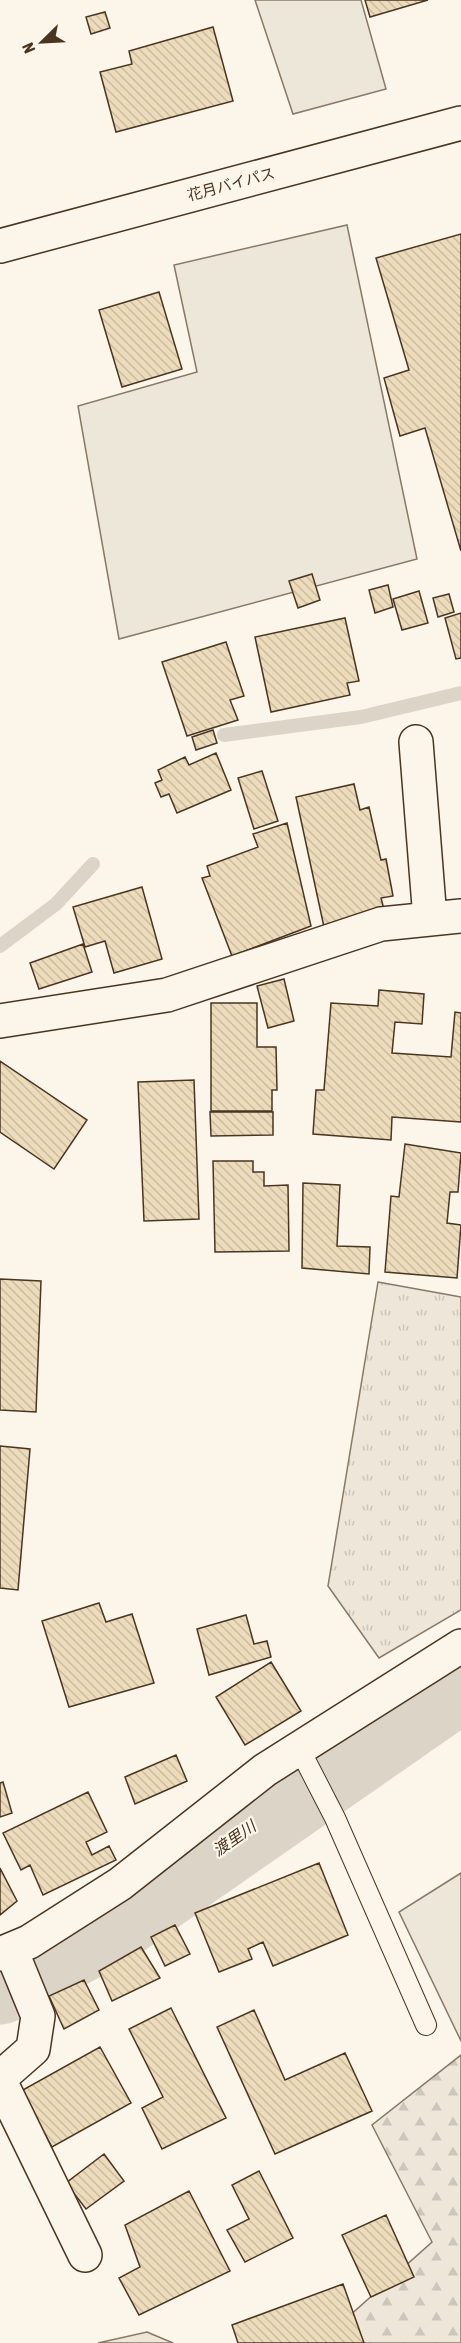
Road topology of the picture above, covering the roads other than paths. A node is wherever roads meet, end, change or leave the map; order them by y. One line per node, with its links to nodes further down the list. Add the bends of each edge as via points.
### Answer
1 (461, 123): 2 (main road, 花月バイパス)
2 (0, 246)
3 (416, 742): 4 (main road)
4 (446, 917): 5 (main road, via 381,924 167,995)
5 (0, 1021)
6 (461, 1646): 7 (main road)
7 (299, 1748): 8 (main road, via 265,1770 120,1884); 9 (lane, via 335,1818)
8 (8, 1952): 10 (main road, via 38,2016 33,2049)
9 (426, 2025)
10 (0, 2080): 11 (main road)
11 (85, 2255)

